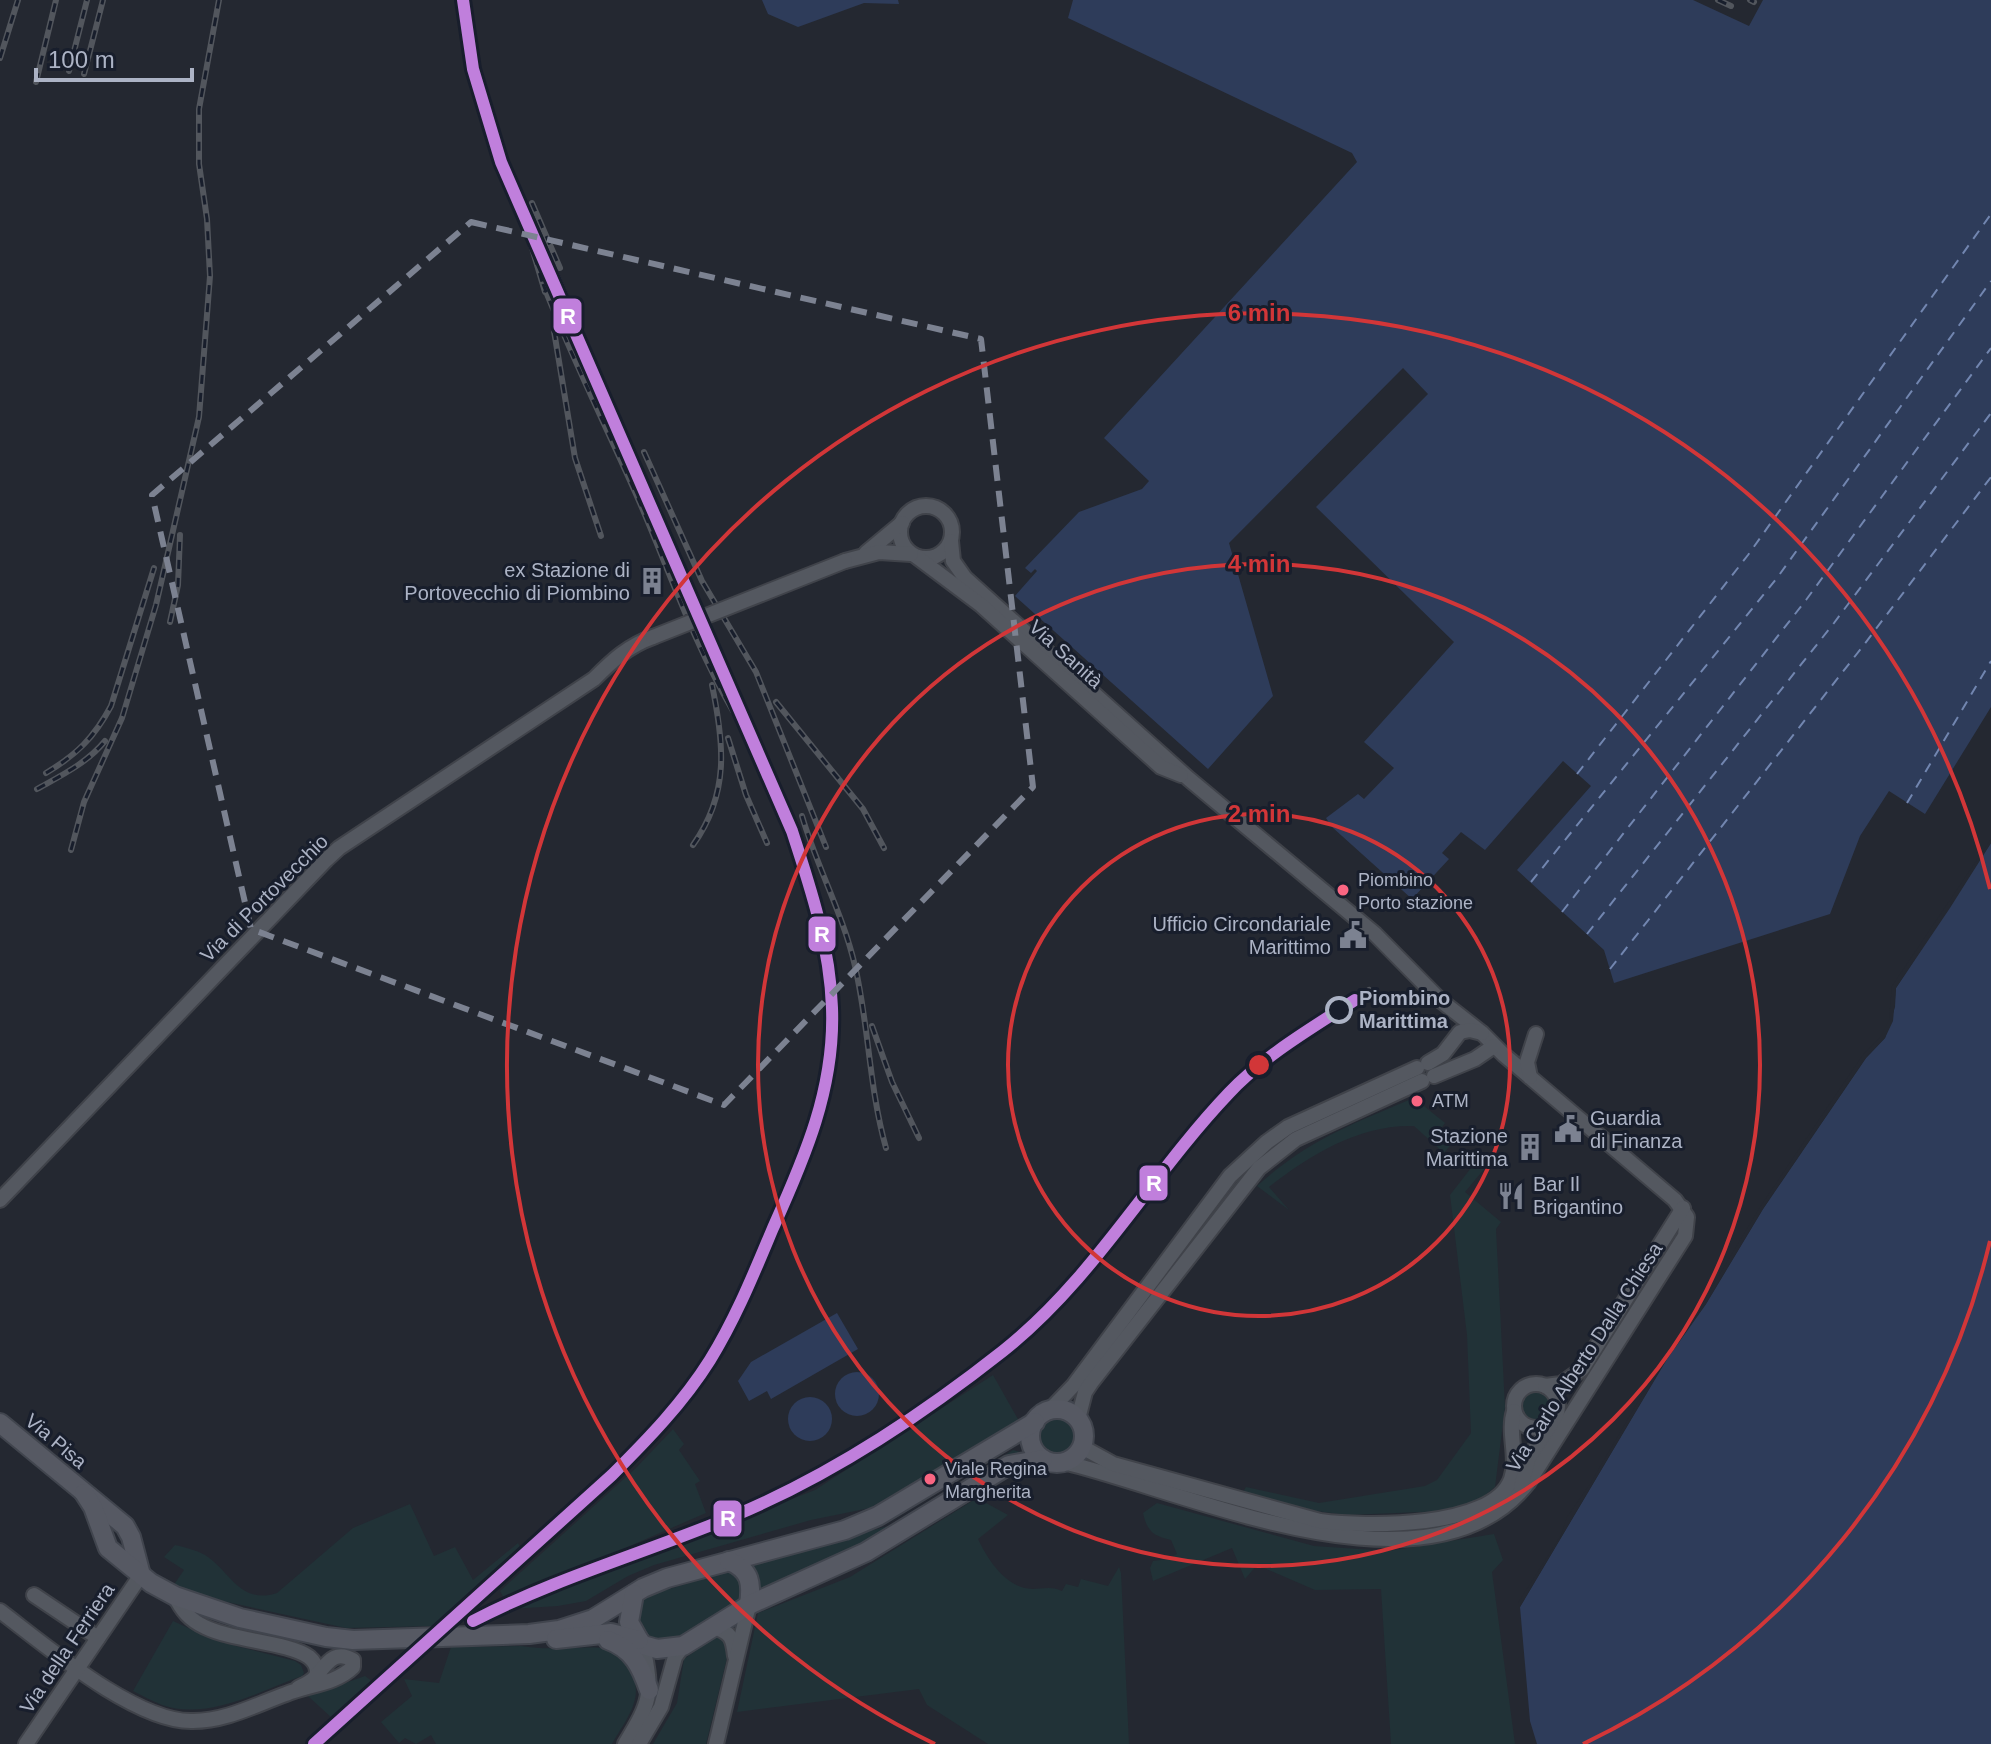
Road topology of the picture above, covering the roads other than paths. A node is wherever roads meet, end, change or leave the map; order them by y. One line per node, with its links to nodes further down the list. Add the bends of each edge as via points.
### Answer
1 (902, 523): 2 (street, Via Sanità, via 916,509 935,508 950,522); 3 (street, Via di Portovecchio); 4 (street, via 902,543)
2 (951, 541): 4 (street, via 937,556); 5 (street, Via Sanità, via 953,561 965,578)
3 (863, 555): 4 (street, Via di Portovecchio); 14 (street, Via di Portovecchio, bridge, via 653,637 640,651 326,860)
4 (914, 555): 5 (street, Via Sanità, via 962,590 1161,767)
5 (1189, 779): 6 (street, Via Sanità, via 1375,934)
6 (1440, 1000): 7 (street); 9 (street)
7 (1482, 1033): 9 (street, via 1470,1030); 10 (street)
8 (1536, 1034): 13 (street, via 1529,1054)
9 (1453, 1041): 11 (street, via 1456,1058); 12 (street)
10 (1494, 1046): 11 (street); 13 (street)
11 (1463, 1062): 12 (street)
12 (1425, 1072): 17 (street, via 1288,1127 1246,1161); 19 (street, via 1296,1139 1259,1168 1091,1383)
13 (1530, 1077): 15 (street)
14 (0, 1200)
15 (1683, 1208): 16 (street, via 1582,1369 1561,1384); 22 (street, Via Carlo Alberto Dalla Chiesa, via 1685,1236)
16 (1545, 1386): 18 (street, via 1531,1384 1519,1391); 22 (street, via 1558,1401)
17 (1050, 1410): 19 (main road, via 1070,1412); 21 (main road)
18 (1514, 1411): 22 (street, via 1533,1429); 23 (street, via 1514,1464 1506,1489 1480,1508 1441,1520 1320,1521 1113,1464)
19 (1078, 1419): 23 (main road, via 1084,1432)
20 (0, 1423): 26 (main road, Via Pisa)
21 (1033, 1427): 24 (main road, via 1033,1447); 29 (main road, via 878,1516)
22 (1550, 1427): 25 (street, Via Carlo Alberto Dalla Chiesa, via 1529,1457 1517,1497 1495,1514 1426,1536 1314,1533)
23 (1082, 1447): 25 (main road)
24 (1043, 1459): 25 (main road); 34 (main road, via 1009,1465 866,1552)
25 (1063, 1462)
26 (84, 1493): 27 (main road, Via Pisa); 28 (main road, Via Pisa)
27 (119, 1521): 28 (main road); 30 (main road, Via Pisa, via 131,1537)
28 (101, 1531): 30 (main road, Via Pisa, via 108,1548)
29 (729, 1561): 31 (main road, via 667,1578); 34 (main road, via 750,1580)
30 (141, 1575): 33 (main road); 38 (street, Via della Ferriera)
31 (634, 1594): 37 (main road, via 583,1624); 40 (main road, via 629,1622)
32 (34, 1595): 38 (street)
33 (175, 1596): 37 (main road, via 240,1618 326,1637); 44 (street, via 182,1611 204,1627 304,1654)
34 (749, 1605): 36 (main road); 42 (street)
35 (0, 1611): 43 (street)
36 (713, 1627): 41 (main road); 42 (street, via 731,1635)
37 (529, 1634): 39 (main road)
38 (98, 1638): 43 (street, Via della Ferriera)
39 (582, 1638): 40 (main road, via 611,1633); 46 (main road, via 625,1648 640,1664)
40 (641, 1643): 41 (main road, via 665,1649); 46 (street)
41 (683, 1646): 49 (street, via 661,1707)
42 (735, 1656): 50 (street)
43 (78, 1668): 45 (street, via 135,1706 174,1721 227,1716); 47 (street, Via della Ferriera)
44 (317, 1673): 45 (street); 45 (street, via 336,1656 350,1657 354,1663 333,1679)
45 (298, 1688)
46 (649, 1690): 48 (street, via 648,1704)
47 (26, 1744)
48 (625, 1744)
49 (639, 1744)
50 (716, 1744)

